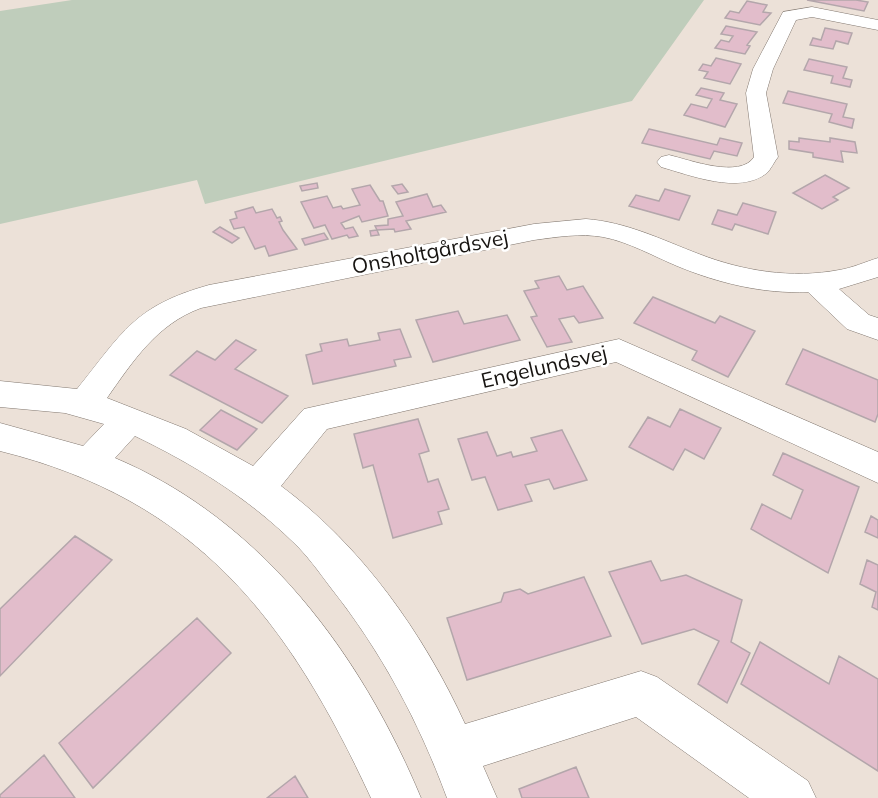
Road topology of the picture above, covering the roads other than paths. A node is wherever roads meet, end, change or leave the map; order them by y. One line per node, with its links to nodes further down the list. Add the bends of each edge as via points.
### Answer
1 (878, 25): 2 (street, via 812,12 789,16 763,69 756,93 764,164 746,173 702,179)
2 (669, 162)
3 (878, 267): 4 (street, Onsholtgårdsvej, via 859,276)
4 (815, 283): 5 (street, via 858,322); 7 (street, Onsholtgårdsvej, via 757,279 716,270 631,235 601,228 534,232 209,295 182,304 160,315 142,332)
5 (878, 329)
6 (0, 394): 7 (street)
7 (84, 404): 8 (street)
8 (129, 420): 10 (street); 12 (street, via 186,445)
9 (0, 437): 10 (street)
10 (89, 463): 14 (street, via 172,506 251,571 288,612 326,665)
11 (878, 468): 12 (street, Engelundsvej, via 619,350 316,418)
12 (256, 489): 13 (street, via 306,530 350,580 395,641)
13 (455, 751): 15 (street); 16 (street, via 641,693)
14 (396, 798)
15 (472, 798)
16 (791, 798)

